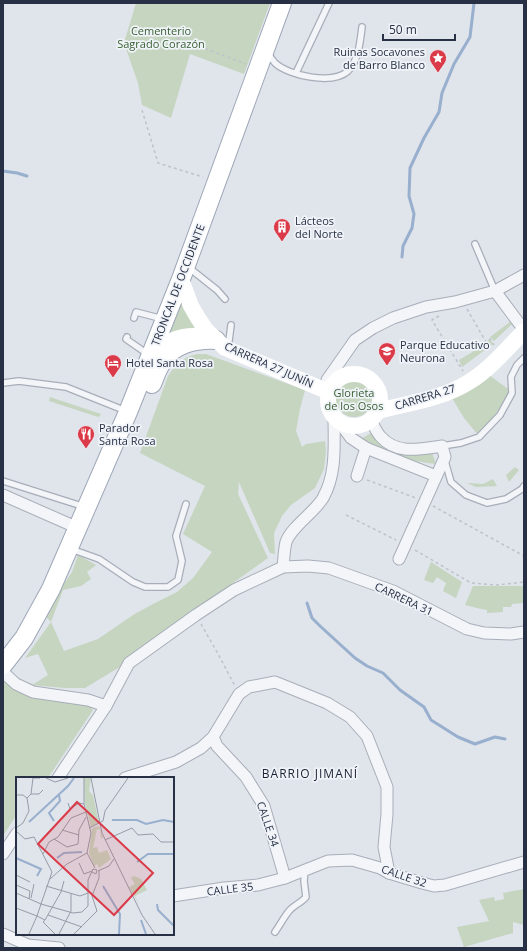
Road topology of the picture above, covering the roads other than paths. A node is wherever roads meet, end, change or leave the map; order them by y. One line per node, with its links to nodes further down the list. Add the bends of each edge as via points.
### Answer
1 (282, 3): 4 (main road, TRONCAL DE OCCIDENTE)
2 (329, 3): 5 (lane)
3 (362, 27): 5 (lane, via 357,55 349,70 342,76 309,78)
4 (266, 49): 5 (lane, via 275,63); 7 (main road, TRONCAL DE OCCIDENTE)
5 (296, 73)
6 (475, 244): 9 (lane)
7 (184, 273): 10 (lane, via 217,290); 12 (main road, TRONCAL DE OCCIDENTE); 16 (main road, via 191,306 202,324)
8 (524, 275): 9 (street)
9 (495, 291): 14 (street); 20 (street, via 426,307 373,328 356,340)
10 (225, 299)
11 (134, 318): 12 (lane, via 136,312)
12 (165, 320): 17 (main road, TRONCAL DE OCCIDENTE)
13 (231, 325): 16 (lane)
14 (524, 331): 22 (main road, CARRERA 27, via 469,382 443,394)
15 (127, 337): 17 (lane, via 126,339)
16 (222, 340): 17 (main road, via 202,336 182,337 163,344); 20 (main road, CARRERA 27 JUNÍN, via 225,348); 21 (main road, via 201,340 176,348 161,362 143,404)
17 (151, 354): 21 (main road, TRONCAL DE OCCIDENTE)
18 (524, 358): 25 (lane, via 511,377 512,393 500,414 479,437)
19 (3, 383): 21 (lane, via 19,381 66,387)
20 (330, 385): 22 (main road, via 352,374 371,380 376,385 380,398); 23 (main road, via 328,401)
21 (128, 412): 32 (main road, TRONCAL DE OCCIDENTE)
22 (375, 416): 23 (main road, via 363,425 353,427); 25 (street, via 381,438 398,448)
23 (337, 419): 24 (street, via 351,438); 36 (street, via 335,454 329,486 322,499 286,541)
24 (366, 448): 26 (street); 27 (street)
25 (443, 451): 27 (street); 29 (lane, via 451,482 466,495 487,502 506,499)
26 (357, 476)
27 (436, 476): 35 (street)
28 (3, 480): 32 (lane)
29 (524, 486)
30 (3, 495): 33 (street)
31 (186, 504): 34 (lane, via 176,536 182,561 178,580 168,587 145,587 99,559)
32 (87, 508): 33 (main road, TRONCAL DE OCCIDENTE)
33 (78, 528): 34 (main road, TRONCAL DE OCCIDENTE)
34 (69, 548): 38 (main road, TRONCAL DE OCCIDENTE, via 51,589 24,638)
35 (399, 559)
36 (283, 567): 37 (street, CARRERA 31, via 329,568 393,591 467,629 478,632); 40 (street, via 234,590 128,663)
37 (524, 632)
38 (3, 665)
39 (3, 672): 40 (street, via 16,684 33,692 88,700)
40 (106, 706): 42 (street)
41 (213, 737): 43 (street, via 201,748 176,762); 48 (street, via 239,694 258,684 275,682 327,703 350,717 367,736 387,787 384,847); 49 (street, CALLE 34, via 217,746 246,777 264,806)
42 (59, 777)
43 (128, 777)
44 (16, 834): 45 (street)
45 (3, 854)
46 (524, 862): 48 (street, CALLE 32, via 445,885 428,884)
47 (305, 870): 48 (street, CALLE 32, via 328,861 352,860); 49 (street, CALLE 32); 51 (lane, via 306,897 289,911)
48 (390, 873)
49 (286, 878): 50 (street, CALLE 35, via 258,885)
50 (174, 896)
51 (275, 932)
52 (3, 934): 53 (street, via 28,945)
53 (59, 948)

